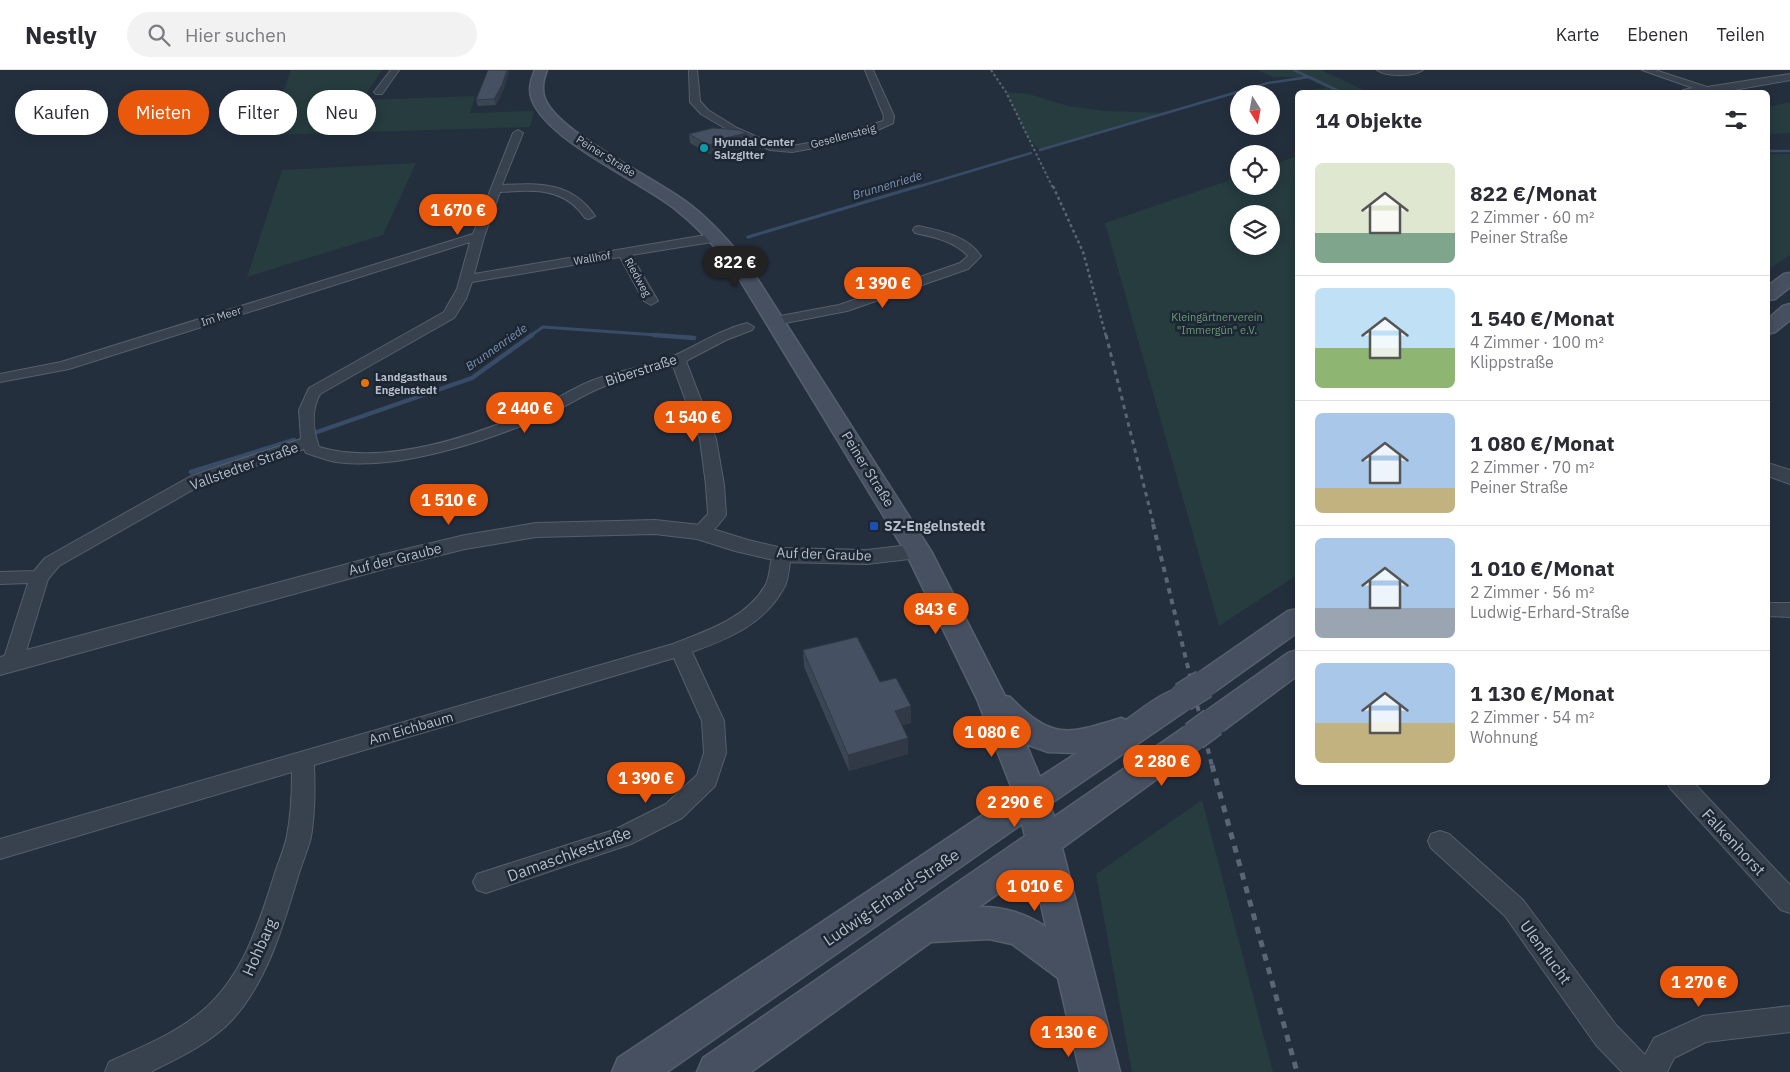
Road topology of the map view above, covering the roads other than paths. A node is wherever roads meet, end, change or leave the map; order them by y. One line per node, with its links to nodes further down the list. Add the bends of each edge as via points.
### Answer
1 (394, 70): 11 (street)
2 (541, 70): 17 (main road, Peiner Straße, via 537,93 540,104 551,118 582,142 678,203)
3 (693, 70): 4 (street, Gesellensteig, via 695,102 708,115 764,145 780,149 799,148 888,123 889,116)
4 (869, 70)
5 (1381, 70): 6 (street, via 1392,73)
6 (1419, 70)
7 (1646, 70): 10 (street)
8 (1769, 73): 9 (street)
9 (1788, 77): 10 (street)
10 (1708, 90)
11 (380, 92)
12 (518, 133): 13 (street, Vallstedter Straße)
13 (496, 189): 14 (street, via 545,188 566,194 585,208); 16 (street, Vallstedter Straße)
14 (589, 216)
15 (919, 230): 26 (street, via 941,234 975,256 964,266 842,308)
16 (478, 236): 18 (street, Im Meer); 19 (street, Vallstedter Straße)
17 (718, 238): 20 (street, Wallhof); 26 (main road, Peiner Straße)
18 (440, 247): 19 (street, Im Meer); 30 (street, Im Meer, via 64,366)
19 (472, 252): 22 (street, Vallstedter Straße)
20 (624, 253): 22 (street, Wallhof); 24 (street, Riedweg)
21 (1790, 278): 23 (main road)
22 (466, 279): 31 (street, Vallstedter Straße, via 449,315 314,391 305,411)
23 (1770, 293)
24 (651, 301)
25 (1790, 310): 27 (main road)
26 (775, 321): 35 (main road, Peiner Straße)
27 (1770, 326)
28 (747, 327): 29 (street, Biberstraße, via 730,331)
29 (678, 359): 31 (street, Biberstraße, via 604,381 536,414 434,449 370,458 340,458 312,450); 34 (street, via 708,439 715,485 717,515)
30 (0, 378)
31 (309, 442): 37 (street, Vallstedter Straße, via 197,480 52,562)
32 (1770, 469): 33 (street)
33 (1790, 478)
34 (700, 532): 36 (street, Auf der Graube); 44 (street, Auf der Graube, via 655,526 566,528 465,542 282,587)
35 (918, 551): 36 (street, Auf der Graube, via 867,557); 45 (main road, Peiner Straße)
36 (782, 555): 42 (street, Am Eichbaum, via 776,584 757,611 717,635)
37 (39, 577): 38 (street); 44 (street, Vallstedter Straße)
38 (0, 578)
39 (1770, 610): 40 (street)
40 (1790, 610)
41 (1295, 620): 46 (main road, Ludwig-Erhard-Straße)
42 (680, 649): 47 (street, Am Eichbaum); 53 (street, Damaschkestraße, via 713,721 715,753 707,780 674,811 622,837)
43 (1295, 662): 51 (main road)
44 (6, 663)
45 (992, 700): 46 (main road, via 1024,729 1054,743 1086,741); 49 (main road, Peiner Straße)
46 (1145, 723): 49 (main road, Ludwig-Erhard-Straße)
47 (303, 760): 52 (street, Am Eichbaum); 58 (street, Hohbarg, via 304,800 298,839 270,924 240,987 223,1011 189,1037)
48 (1681, 785): 54 (street, Falkenhorst)
49 (1033, 800): 51 (main road, Peiner Straße); 59 (main road, Ludwig-Erhard-Straße)
50 (1440, 841): 62 (street, Ulenflucht, via 1514,908 1606,1035)
51 (1044, 843): 55 (main road); 56 (main road, Peiner Straße)
52 (0, 849)
53 (486, 882)
54 (1790, 902)
55 (926, 926): 56 (main road, via 989,923 1021,930); 60 (main road)
56 (1076, 968): 61 (main road, Peiner Straße)
57 (1790, 1019): 63 (street, via 1704,1029 1664,1048)
58 (119, 1072)
59 (632, 1072)
60 (718, 1072)
61 (1100, 1072)
62 (1642, 1072)
63 (1651, 1072)

